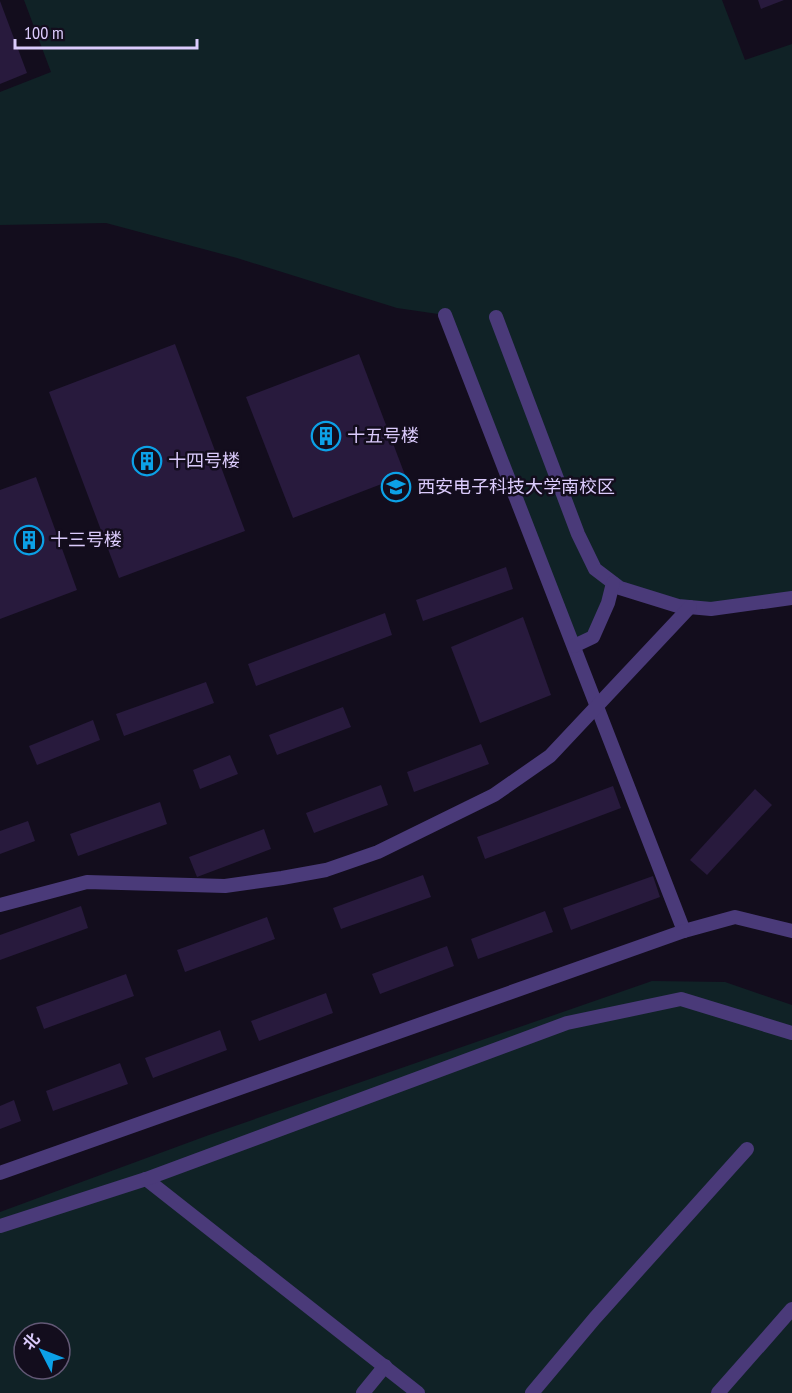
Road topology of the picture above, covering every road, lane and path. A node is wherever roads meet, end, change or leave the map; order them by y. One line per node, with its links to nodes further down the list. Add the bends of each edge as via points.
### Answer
1 (445, 315): 6 (street)
2 (495, 317): 3 (street, via 585,553 595,569)
3 (613, 583): 5 (street); 6 (street, via 593,637)
4 (792, 598): 5 (street, via 711,609)
5 (690, 607): 7 (street)
6 (574, 646): 7 (street)
7 (598, 706): 8 (street, via 550,756 494,795 378,852 326,870 225,886 87,882); 9 (street)
8 (0, 905)
9 (684, 930): 10 (street, via 735,917); 13 (street)
10 (792, 931)
11 (792, 1033): 14 (street, via 681,999 567,1023)
12 (747, 1149): 20 (street)
13 (0, 1173)
14 (146, 1179): 15 (street); 17 (street)
15 (0, 1226)
16 (792, 1309): 21 (street)
17 (385, 1366): 18 (street); 19 (street)
18 (363, 1393)
19 (418, 1393)
20 (532, 1393)
21 (718, 1393)

